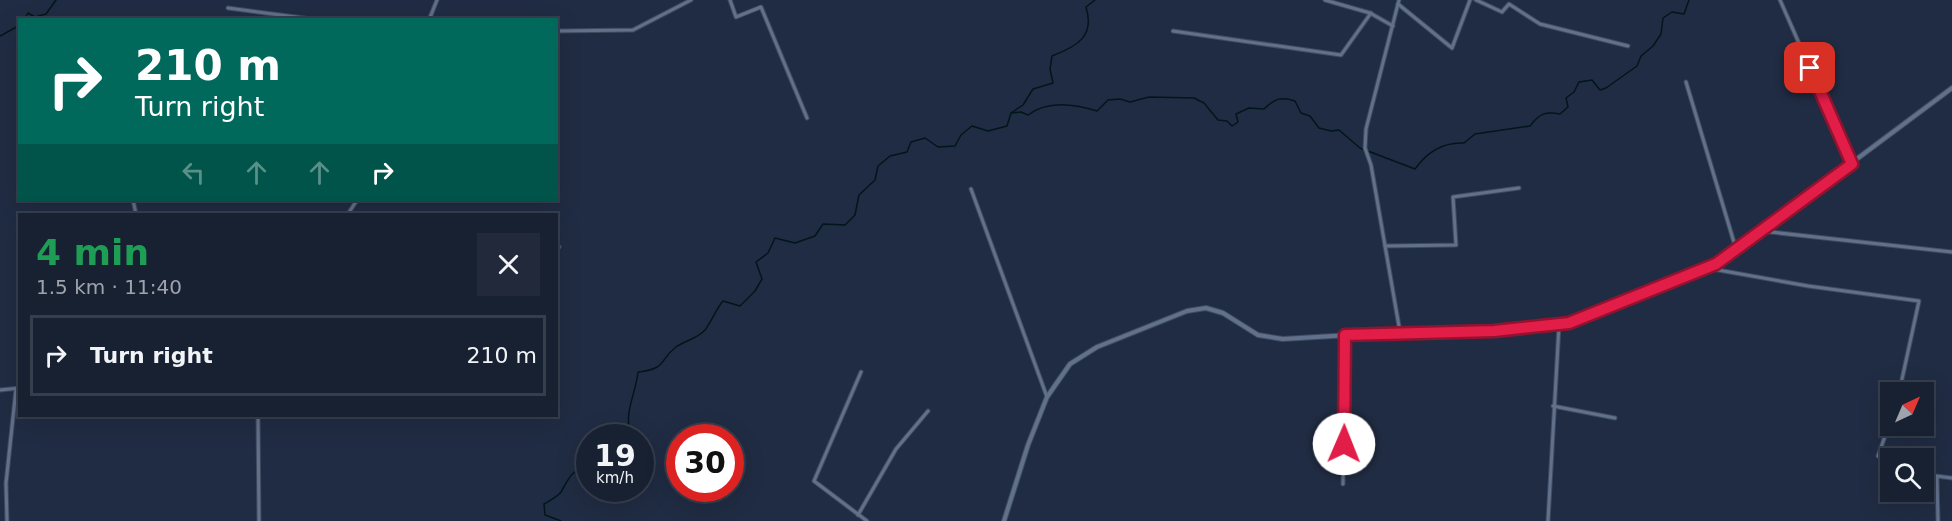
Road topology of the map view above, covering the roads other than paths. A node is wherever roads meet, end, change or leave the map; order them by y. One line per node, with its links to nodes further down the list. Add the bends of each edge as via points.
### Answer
1 (437, 0): 12 (street)
2 (691, 0): 14 (street, via 633,30)
3 (730, 0): 19 (street, via 738,18 758,6 762,8)
4 (1325, 0): 10 (street)
5 (1470, 0): 8 (street, via 1452,48)
6 (1476, 0): 16 (street, via 1502,12 1509,4 1540,24)
7 (1780, 0): 20 (street)
8 (1399, 2): 13 (street)
9 (228, 8): 11 (street)
10 (1371, 13): 13 (street); 15 (street, via 1341,55)
11 (304, 18)
12 (430, 18)
13 (1393, 26): 24 (street, via 1365,144)
14 (558, 31)
15 (1173, 31)
16 (1628, 46)
17 (1686, 82): 25 (street)
18 (1952, 88): 20 (street)
19 (807, 118)
20 (1852, 164): 23 (street)
21 (1520, 188): 24 (street, via 1453,197 1456,245)
22 (971, 189): 35 (street)
23 (1761, 231): 25 (street); 26 (street)
24 (1385, 246): 29 (street)
25 (1736, 249): 27 (street)
26 (1952, 252)
27 (1707, 268): 28 (street); 32 (street, via 1919,301)
28 (1559, 326): 29 (street); 36 (street)
29 (1400, 332): 30 (street)
30 (1345, 335): 35 (street, via 1271,338 1248,331 1215,309 1187,311 1076,359); 42 (street)
31 (861, 372): 43 (street, via 813,481)
32 (1901, 382)
33 (18, 389): 34 (street); 44 (street, via 6,483)
34 (0, 390)
35 (1047, 396): 47 (street)
36 (1553, 406): 39 (street); 48 (street)
37 (928, 411): 43 (street, via 896,449)
38 (258, 417): 45 (street)
39 (1615, 418)
40 (1936, 476): 41 (street); 49 (street)
41 (1952, 478)
42 (1344, 484)
43 (858, 514): 46 (street)
44 (7, 521)
45 (259, 521)
46 (867, 521)
47 (1004, 521)
48 (1548, 521)
49 (1938, 521)

